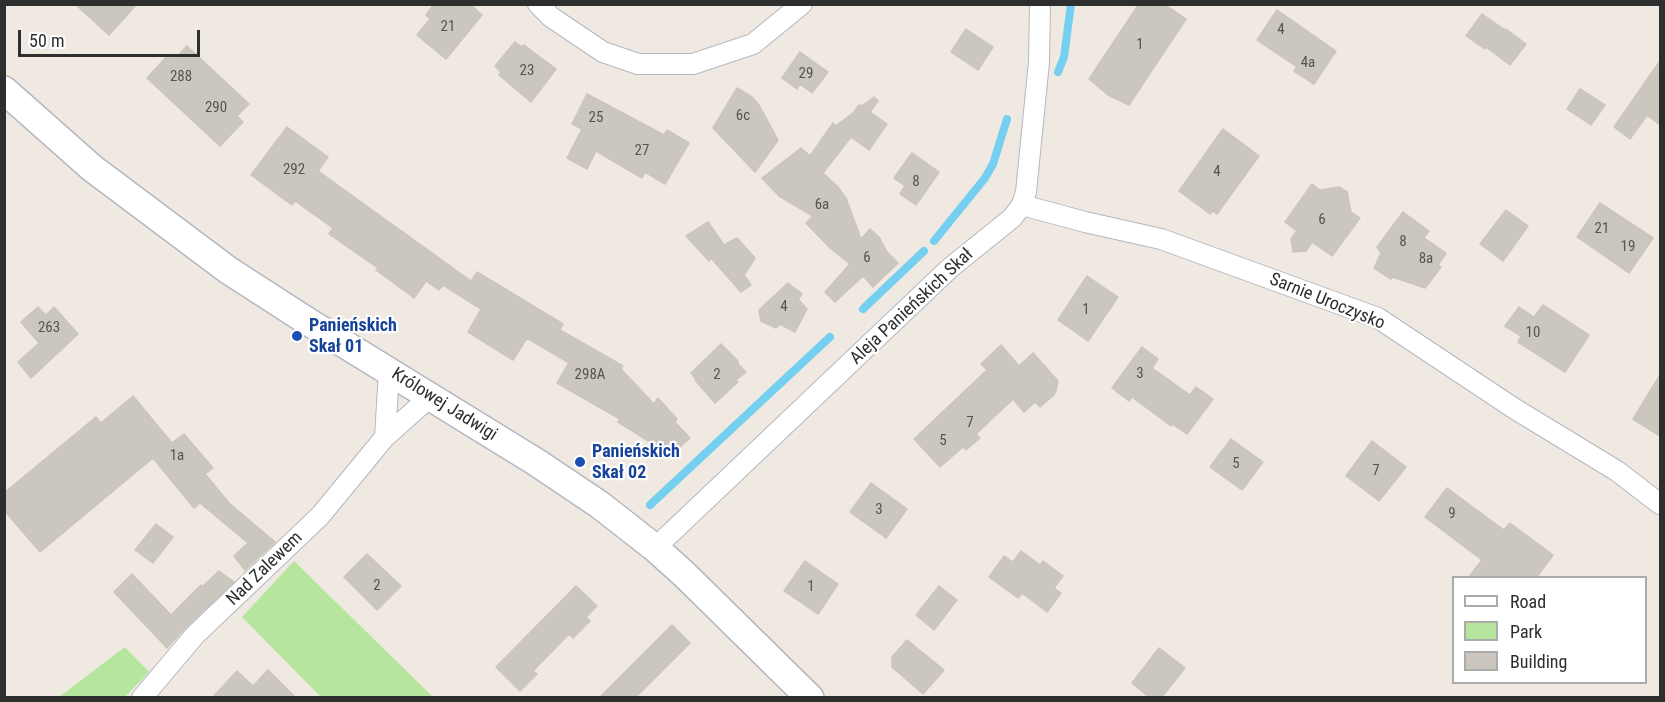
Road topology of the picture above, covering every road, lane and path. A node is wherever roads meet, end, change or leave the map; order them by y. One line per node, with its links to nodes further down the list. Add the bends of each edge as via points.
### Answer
1 (538, 4): 2 (street, via 603,52 638,64 693,64 753,44)
2 (802, 4)
3 (1040, 4): 5 (street, via 1040,62)
4 (4, 90): 6 (street, Królowej Jadwigi, via 92,168 185,239)
5 (1022, 205): 9 (street, Sarnie Uroczysko, via 1161,239 1378,318 1617,471); 10 (street, Aleja Panieńskich Skał, via 1012,218 950,268)
6 (389, 371): 7 (street, Królowej Jadwigi); 8 (street)
7 (430, 396): 8 (street, Nad Zalewem); 10 (street, Królowej Jadwigi, via 600,505)
8 (385, 437): 11 (street, Nad Zalewem, via 320,516 195,635)
9 (1660, 504)
10 (655, 548): 12 (street, Królowej Jadwigi)
11 (142, 698)
12 (810, 698)

